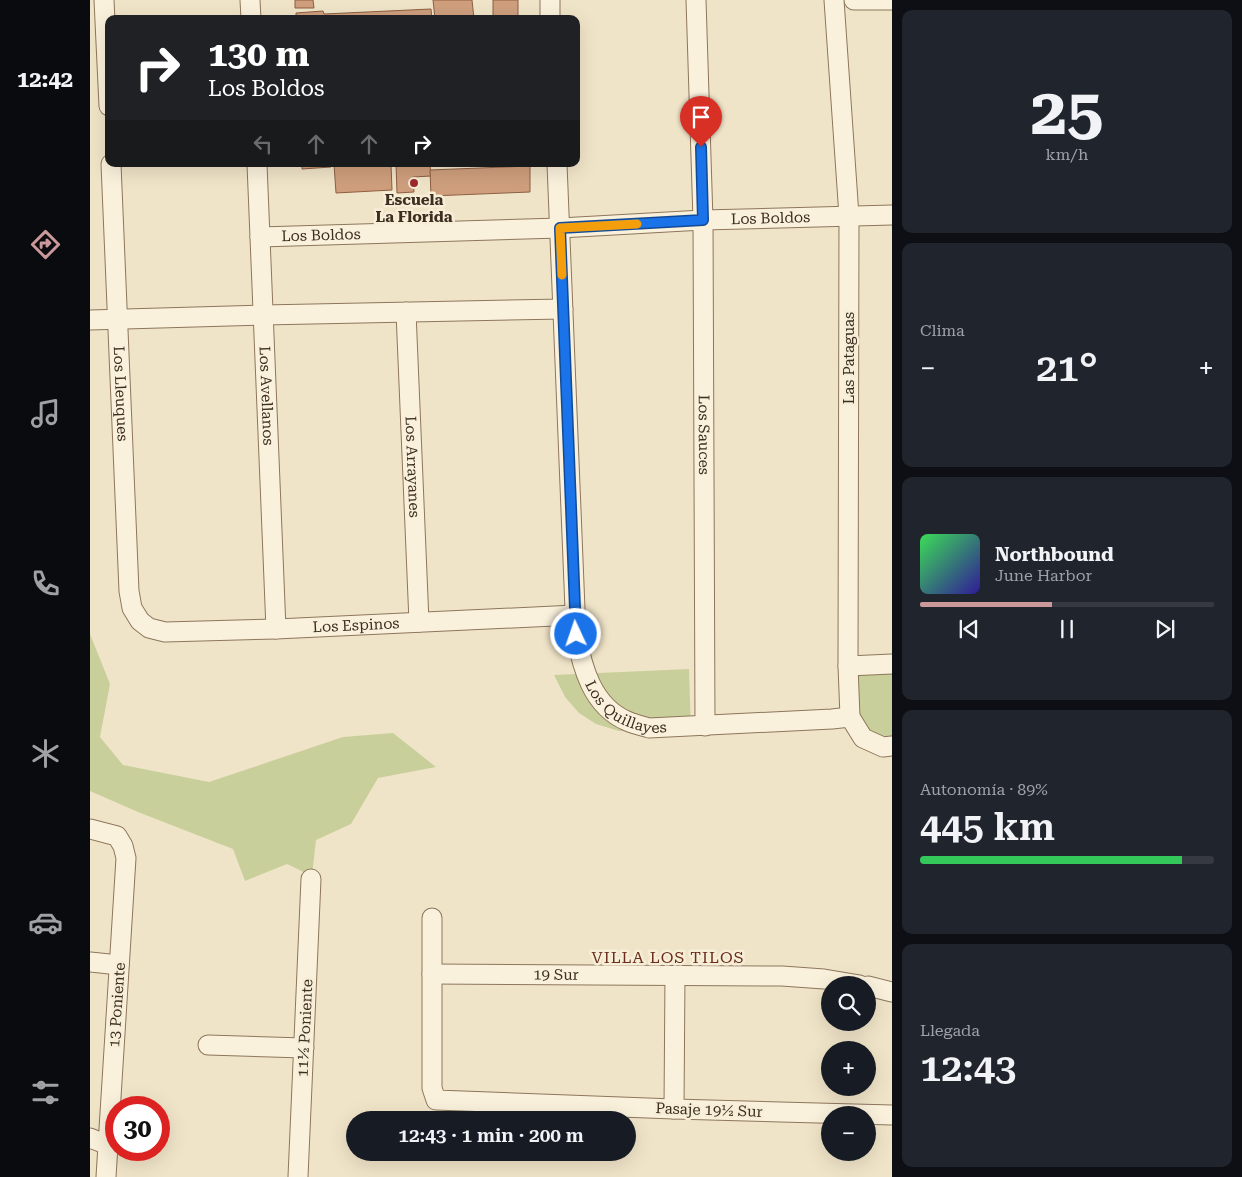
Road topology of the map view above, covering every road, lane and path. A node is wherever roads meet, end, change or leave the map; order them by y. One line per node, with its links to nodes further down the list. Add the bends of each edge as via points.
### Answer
1 (104, 0): 10 (street)
2 (250, 0): 8 (street)
3 (550, 0): 9 (street)
4 (696, 0): 16 (street, Los Sauces)
5 (834, 0): 15 (street, Las Pataguas)
6 (854, 0): 7 (street)
7 (892, 0)
8 (251, 15)
9 (550, 15)
10 (105, 21)
11 (111, 167): 22 (street, Los Lleuques)
12 (257, 167): 18 (street, Los Avellanos)
13 (557, 167): 17 (street, Los Quillayes)
14 (892, 215): 15 (street, Los Boldos)
15 (849, 216): 16 (street, Los Boldos); 29 (street, Las Pataguas)
16 (703, 220): 17 (street, Los Boldos); 31 (street, Los Sauces)
17 (560, 228): 18 (street, Los Boldos); 19 (street, Los Quillayes)
18 (260, 237): 21 (street, Los Avellanos)
19 (564, 309): 20 (street); 24 (street, Los Quillayes)
20 (406, 312): 21 (street); 26 (street, Los Arrayanes)
21 (263, 315): 22 (street); 27 (street, Los Avellanos)
22 (118, 318): 23 (street); 25 (street, Los Lleuques, via 129,592 132,608)
23 (90, 320)
24 (575, 615): 26 (street, Los Espinos); 31 (street, Los Quillayes, via 584,672 595,694 610,710 626,721 649,728)
25 (140, 621): 27 (street, Los Espinos, via 149,628 165,632)
26 (419, 622): 27 (street, Los Espinos)
27 (276, 628)
28 (892, 664): 29 (street)
29 (848, 666): 30 (street, Las Pataguas)
30 (850, 718): 31 (street); 32 (street, via 863,738 883,747)
31 (705, 726)
32 (892, 746)
33 (90, 829): 37 (street, 13 Poniente, via 117,836 126,858)
34 (311, 880): 44 (street, 11½ Poniente)
35 (432, 918): 38 (street)
36 (90, 962): 37 (street)
37 (119, 965): 45 (street, 13 Poniente)
38 (432, 974): 39 (street, 19 Sur); 46 (street, Pasaje 19½ Sur, via 432,1088 436,1100)
39 (675, 975): 40 (street, 19 Sur); 46 (street)
40 (821, 979)
41 (876, 988): 42 (street)
42 (892, 992)
43 (208, 1045): 44 (street)
44 (304, 1048): 52 (street, 11½ Poniente)
45 (111, 1096)
46 (674, 1109): 47 (street, Pasaje 19½ Sur)
47 (892, 1115)
48 (90, 1138): 49 (street)
49 (105, 1144)
50 (107, 1161): 51 (street, 13 Poniente)
51 (106, 1177)
52 (298, 1177)

